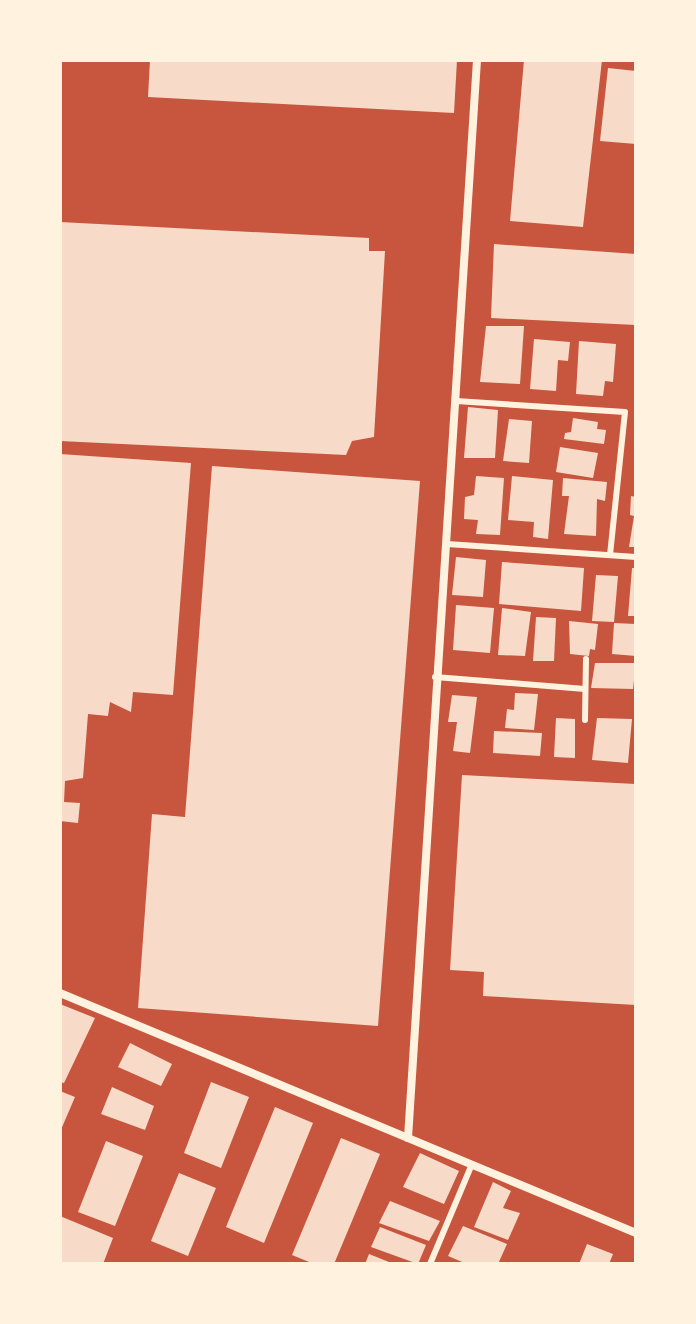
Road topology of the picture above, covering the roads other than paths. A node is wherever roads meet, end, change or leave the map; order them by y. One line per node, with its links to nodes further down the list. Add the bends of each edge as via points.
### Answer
1 (477, 60): 2 (street)
2 (456, 401): 3 (street); 4 (lane, via 625,412)
3 (447, 544): 4 (lane); 7 (street)
4 (610, 555): 5 (lane)
5 (636, 557)
6 (586, 659): 8 (lane)
7 (435, 677): 8 (lane); 11 (street)
8 (585, 689): 9 (lane)
9 (585, 720)
10 (60, 993): 11 (street)
11 (408, 1138): 12 (street)
12 (472, 1164): 13 (street); 14 (lane)
13 (636, 1233)
14 (430, 1264)

